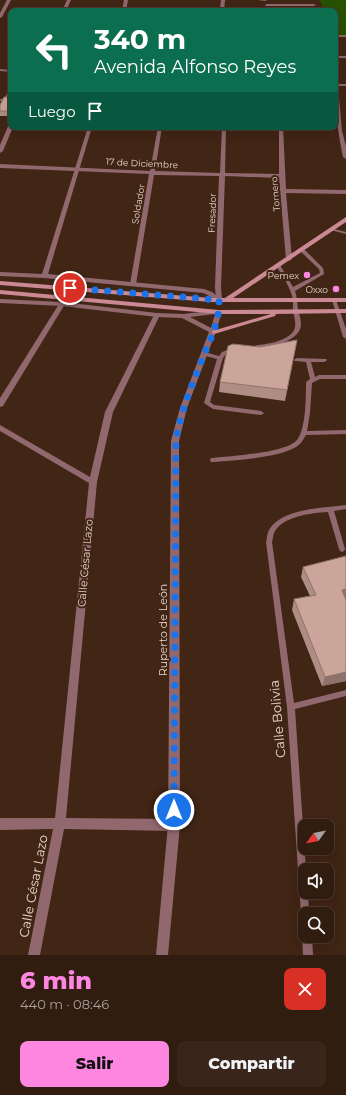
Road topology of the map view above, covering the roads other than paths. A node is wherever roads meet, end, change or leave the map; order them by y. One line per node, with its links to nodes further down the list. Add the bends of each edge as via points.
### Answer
1 (9, 0): 7 (street)
2 (260, 0): 4 (street)
3 (313, 0): 5 (street)
4 (265, 2): 5 (street)
5 (314, 5): 6 (street)
6 (315, 8)
7 (0, 17)
8 (338, 110): 14 (street)
9 (9, 130): 15 (street)
10 (89, 130): 18 (street)
11 (159, 130): 19 (street, Soldador)
12 (224, 130): 20 (street, Fresador)
13 (281, 130): 21 (street, Tornero)
14 (343, 131): 16 (street)
15 (0, 151)
16 (346, 157)
17 (0, 166): 18 (street, 17 de Diciembre)
18 (76, 169): 19 (street, 17 de Diciembre); 31 (street)
19 (152, 173): 20 (street, 17 de Diciembre); 33 (street, Soldador)
20 (222, 175): 21 (street, 17 de Diciembre); 36 (street, Fresador, via 218,287)
21 (282, 176): 22 (street, Tornero)
22 (285, 190): 23 (street); 28 (street, Tornero)
23 (346, 192)
24 (346, 219): 25 (main road)
25 (332, 229): 26 (lane); 27 (main road)
26 (346, 233)
27 (302, 250): 28 (main road); 34 (lane, via 321,269 322,274)
28 (289, 259): 29 (main road)
29 (278, 266): 34 (lane); 36 (main road)
30 (0, 274): 31 (street)
31 (44, 276): 33 (street)
32 (0, 283): 36 (main road)
33 (133, 284): 36 (street, via 204,291)
34 (292, 290): 37 (lane)
35 (0, 292): 45 (main road)
36 (222, 300): 37 (main road); 45 (main road)
37 (296, 300): 38 (main road); 42 (lane)
38 (334, 300): 39 (main road); 43 (lane)
39 (346, 300)
40 (0, 301): 41 (street)
41 (62, 304): 47 (street); 58 (street)
42 (296, 311): 43 (main road); 46 (main road); 52 (lane, via 299,320 294,334 271,344 232,350)
43 (338, 311): 44 (main road); 50 (lane)
44 (346, 311)
45 (219, 312): 46 (main road); 48 (street); 49 (street, Ruperto de León)
46 (283, 312): 49 (main road)
47 (157, 315): 48 (street); 64 (street, Calle César Lazo, via 109,412)
48 (183, 316): 49 (street)
49 (214, 332): 51 (street, Ruperto de León)
50 (346, 337)
51 (204, 354): 52 (lane); 72 (street, Ruperto de León, via 179,420 176,441)
52 (220, 358): 59 (lane, via 207,403 213,407)
53 (297, 360): 54 (lane)
54 (308, 360): 55 (lane); 57 (lane)
55 (324, 360)
56 (346, 377): 57 (lane)
57 (313, 379): 62 (lane, via 309,382)
58 (0, 404)
59 (261, 413)
60 (0, 428): 64 (street)
61 (346, 432): 62 (lane)
62 (303, 433): 63 (lane, via 299,443 290,448)
63 (213, 460)
64 (93, 482): 70 (street, Calle César Lazo)
65 (346, 507): 66 (lane)
66 (332, 510): 67 (lane); 69 (lane, Calle Bolivia, via 285,518 275,524 269,533)
67 (342, 549)
68 (346, 693): 69 (lane)
69 (291, 707): 73 (lane, Calle Bolivia)
70 (60, 823): 71 (street, Calle César Lazo); 72 (street, Calle César Lazo); 75 (street, Calle César Lazo)
71 (0, 824)
72 (174, 825): 76 (street, Ruperto de León)
73 (305, 907)
74 (307, 943): 77 (lane)
75 (34, 955)
76 (162, 955)
77 (308, 955)

